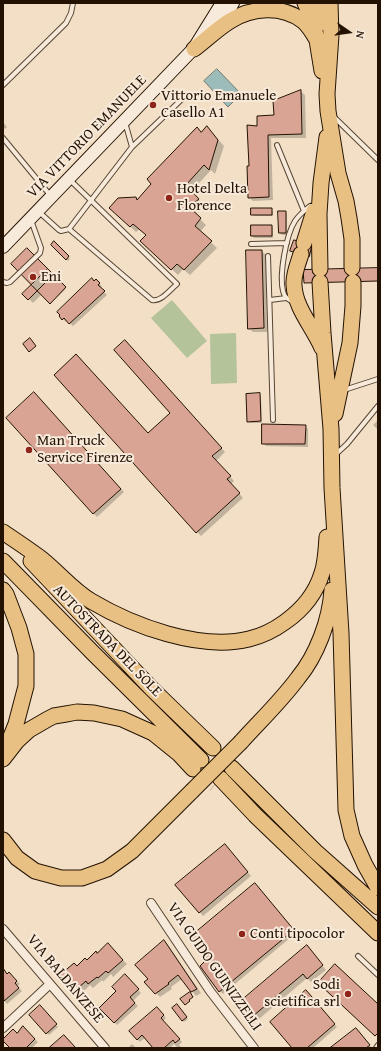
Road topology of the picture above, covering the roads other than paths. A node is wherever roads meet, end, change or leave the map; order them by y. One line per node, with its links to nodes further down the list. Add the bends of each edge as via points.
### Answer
1 (73, 3): 9 (lane, via 69,18 62,27)
2 (222, 3): 8 (main road, VIA VITTORIO EMANUELE)
3 (233, 3): 8 (main road, VIA VITTORIO EMANUELE, via 223,20)
4 (305, 3): 7 (highway)
5 (318, 3): 7 (highway, via 326,20)
6 (330, 3): 7 (highway)
7 (324, 37): 8 (highway, via 303,21 275,9 247,14 231,21); 11 (highway, via 321,63)
8 (194, 49): 12 (main road, VIA VITTORIO EMANUELE)
9 (3, 85)
10 (182, 99): 15 (lane)
11 (328, 115): 16 (lane); 18 (highway); 34 (highway, via 352,239 353,306 350,343)
12 (125, 121): 15 (lane); 17 (main road, VIA VITTORIO EMANUELE)
13 (3, 138): 19 (lane)
14 (277, 145): 22 (lane)
15 (132, 147): 20 (lane)
16 (378, 160)
17 (69, 179): 19 (main road, VIA VITTORIO EMANUELE); 20 (lane)
18 (321, 183): 31 (highway, via 295,274 295,294); 32 (highway, via 320,276)
19 (52, 197): 23 (main road, VIA VITTORIO EMANUELE)
20 (91, 200): 24 (lane); 24 (lane, via 177,284 159,300 152,300)
21 (313, 204): 22 (lane)
22 (304, 211): 25 (lane, via 295,221)
23 (34, 215): 24 (lane, via 61,231); 27 (main road, VIA VITTORIO EMANUELE); 29 (lane, via 41,250 10,282)
24 (69, 229)
25 (287, 243): 26 (lane); 31 (lane, via 283,264 283,292)
26 (251, 244)
27 (3, 246)
28 (268, 256): 30 (lane)
29 (3, 282)
30 (270, 300): 31 (lane); 36 (lane)
31 (292, 301): 32 (highway, via 318,339)
32 (325, 355): 37 (highway)
33 (378, 380): 34 (lane)
34 (340, 391): 37 (highway)
35 (378, 406): 38 (lane, via 347,444)
36 (273, 420)
37 (331, 429): 38 (highway)
38 (332, 457): 39 (highway)
39 (332, 488): 40 (highway, via 325,560 320,579 311,597 281,625 260,636 234,642 210,642 164,633 108,610 72,587 43,560); 41 (highway)
40 (3, 533): 44 (highway, AUTOSTRADA DEL SOLE)
41 (335, 546): 48 (highway, bridge, via 332,595 325,627 313,655 299,677 241,742 132,851 107,869 82,878 61,878 35,871 17,858); 49 (highway, via 341,633 346,810 352,836)
42 (3, 561): 45 (highway, AUTOSTRADA DEL SOLE, via 197,764 179,754 153,733 122,719 77,712 54,716 28,730)
43 (3, 590): 45 (highway, via 19,628 26,654 26,686 16,724)
44 (212, 748)
45 (3, 758)
46 (232, 768): 51 (highway, via 315,851)
47 (217, 782): 53 (highway)
48 (3, 840)
49 (378, 888)
50 (151, 903): 60 (street, VIA GUIDO GUINIZZELLI, via 210,991)
51 (378, 907)
52 (3, 929): 56 (street, VIA BALDANZESE)
53 (378, 933)
54 (358, 956): 55 (lane)
55 (378, 975)
56 (50, 984): 57 (street); 59 (street, VIA BALDANZESE)
57 (3, 1028)
58 (378, 1045): 61 (lane)
59 (105, 1048)
60 (254, 1048)
61 (376, 1048)

